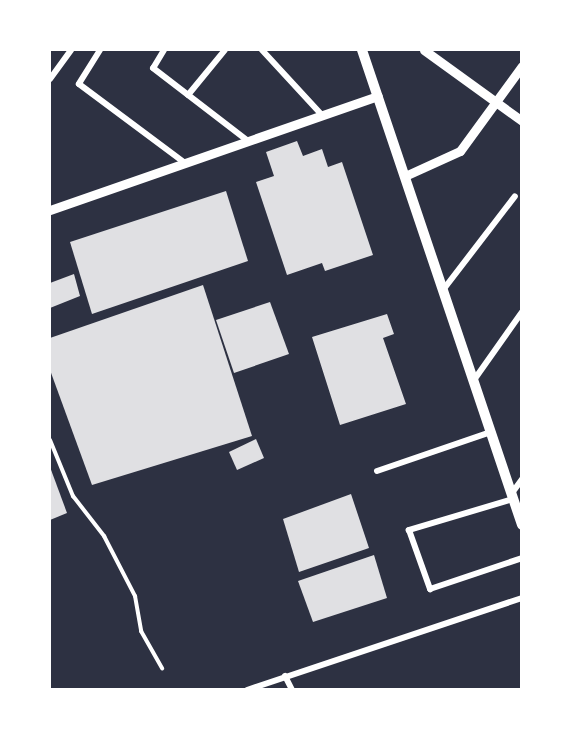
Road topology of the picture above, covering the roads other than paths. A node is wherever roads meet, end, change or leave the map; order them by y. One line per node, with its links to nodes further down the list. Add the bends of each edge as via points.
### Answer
1 (71, 50): 9 (street)
2 (100, 50): 16 (street, via 80,84)
3 (164, 50): 10 (street, via 153,68)
4 (225, 50): 10 (street)
5 (262, 50): 13 (street)
6 (362, 50): 11 (main road)
7 (424, 50): 12 (street)
8 (522, 66): 12 (street)
9 (50, 79)
10 (188, 95): 15 (street)
11 (378, 96): 13 (street); 17 (main road)
12 (496, 103): 14 (street); 17 (street, via 460,151)
13 (322, 115): 15 (street)
14 (522, 121)
15 (248, 141): 16 (street)
16 (185, 163): 19 (street)
17 (405, 176): 20 (main road)
18 (515, 196): 20 (street)
19 (50, 210)
20 (443, 290): 22 (main road)
21 (522, 312): 22 (street)
22 (473, 381): 23 (main road)
23 (491, 432): 25 (street); 27 (main road)
24 (50, 440): 31 (lane, via 73,496 104,536 135,596 141,631)
25 (377, 471)
26 (522, 479): 27 (street)
27 (512, 496): 28 (main road); 29 (street, via 409,530 430,589)
28 (522, 525)
29 (522, 558)
30 (522, 598): 32 (street, via 409,639)
31 (162, 668)
32 (285, 676): 33 (street); 34 (street)
33 (247, 690)
34 (292, 690)

